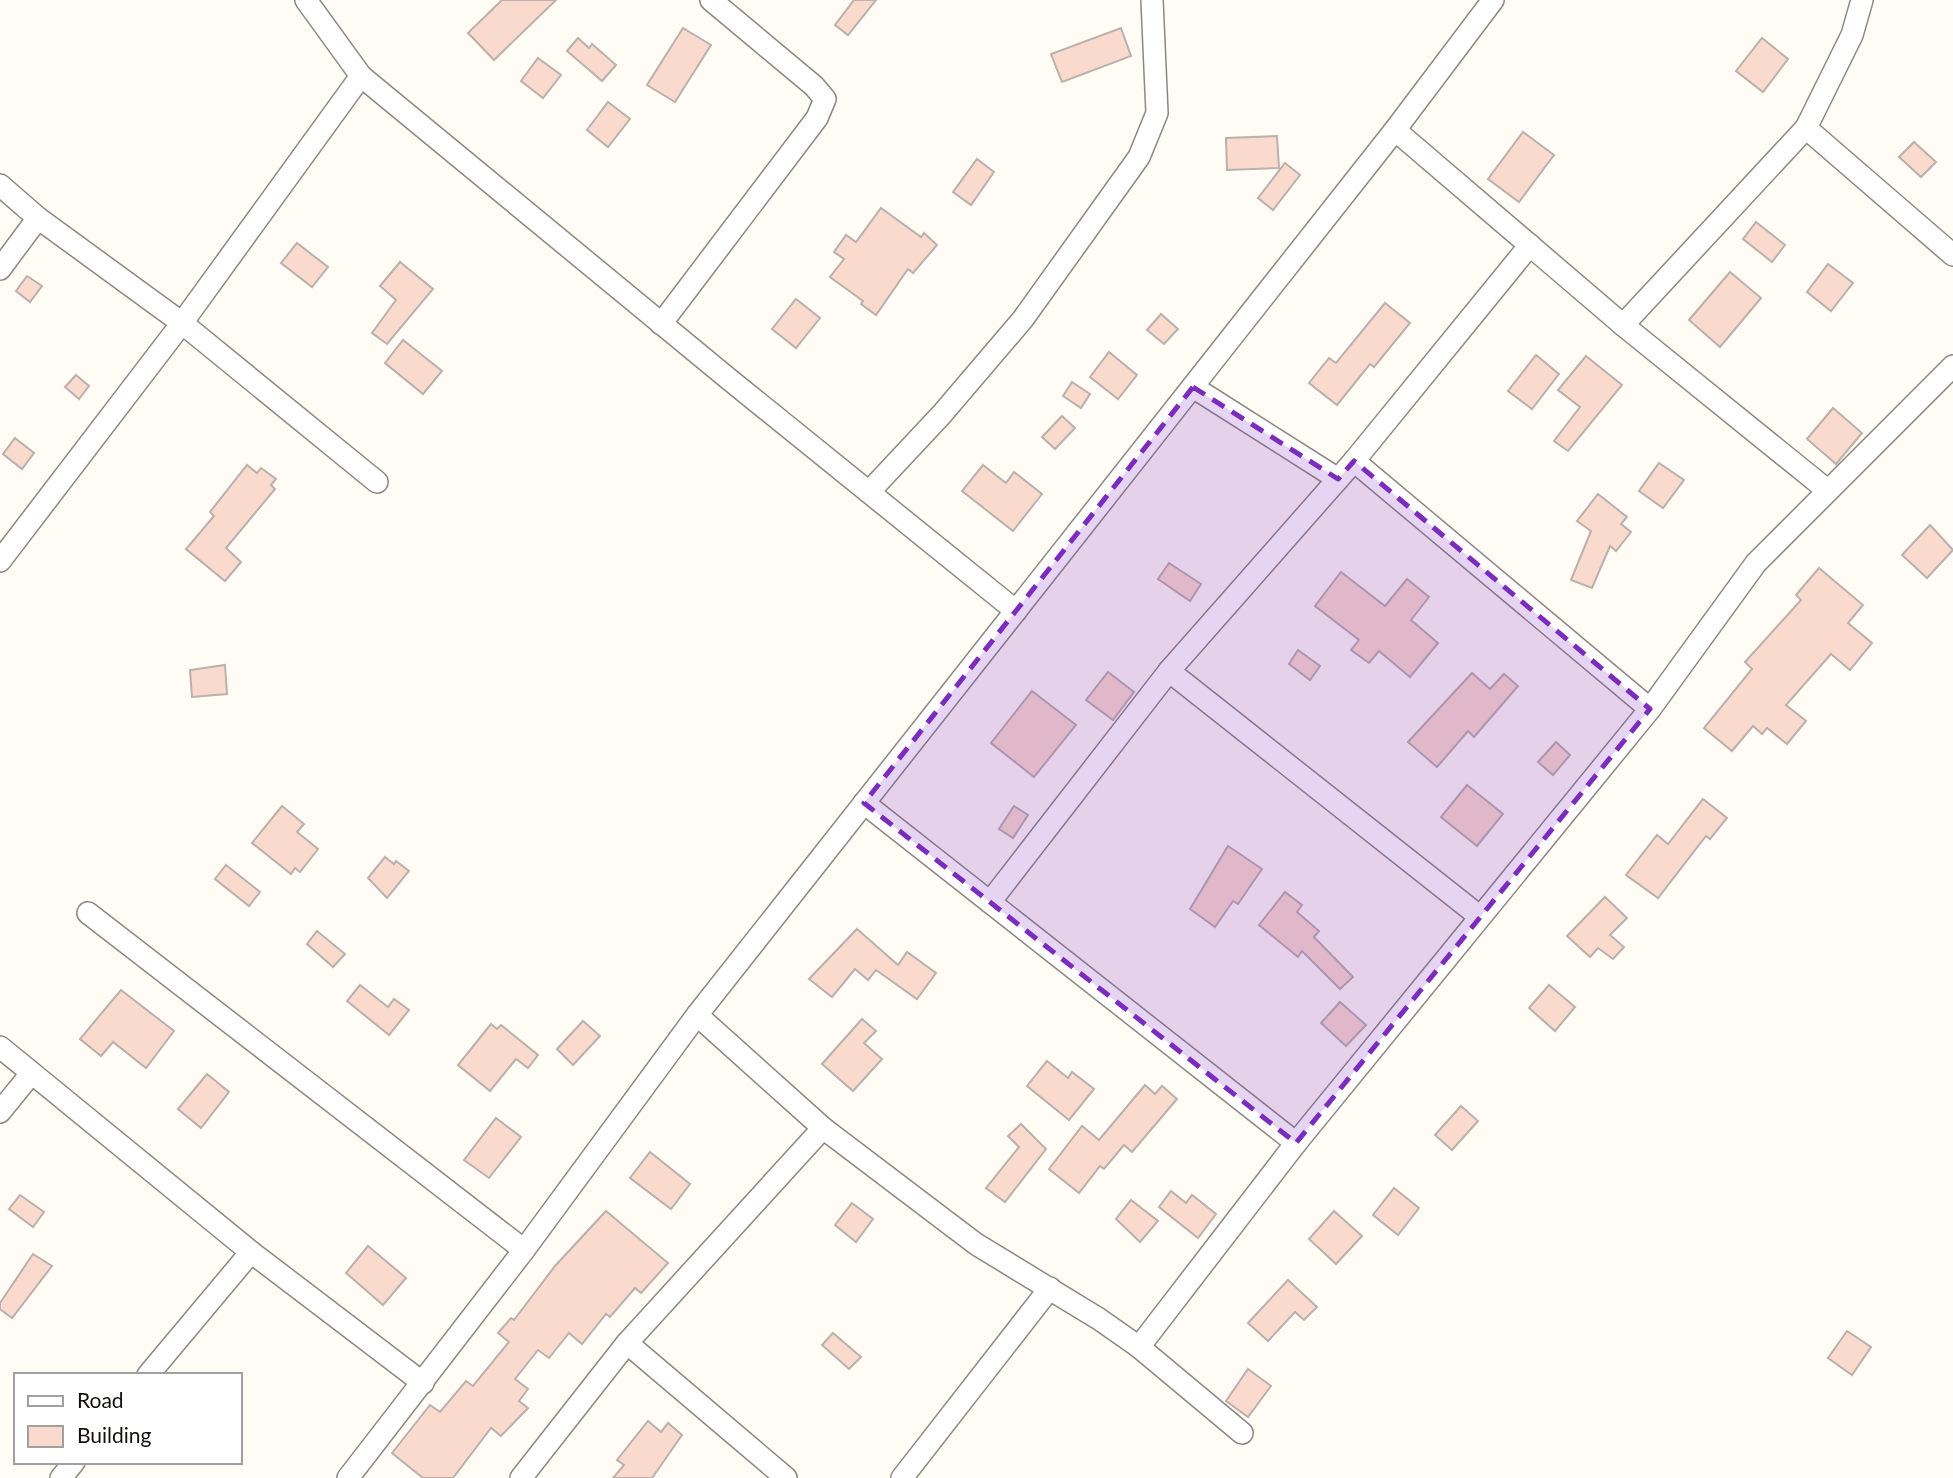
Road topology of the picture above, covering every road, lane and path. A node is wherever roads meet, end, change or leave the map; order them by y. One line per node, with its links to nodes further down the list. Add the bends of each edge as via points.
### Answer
1 (307, 0): 6 (street)
2 (711, 0): 15 (street, via 825,99 817,118)
3 (1152, 0): 23 (street, via 1157,113 1139,158 1023,319)
4 (1493, 0): 8 (street)
5 (1862, 0): 7 (street, via 1852,34)
6 (361, 76): 14 (street); 15 (street)
7 (1806, 128): 12 (street); 16 (street)
8 (1395, 130): 11 (street); 18 (street)
9 (0, 185): 10 (street)
10 (38, 218): 13 (street); 14 (street)
11 (1530, 245): 16 (street); 19 (street)
12 (1953, 256)
13 (0, 270)
14 (182, 323): 21 (street); 24 (street)
15 (661, 324): 23 (street)
16 (1623, 326): 22 (street)
17 (1953, 366): 22 (street)
18 (1193, 387): 20 (street); 25 (street)
19 (1354, 461): 20 (street); 27 (street)
20 (1338, 479): 26 (street)
21 (377, 482)
22 (1827, 490): 27 (street, via 1756,563)
23 (869, 492): 25 (street)
24 (0, 561)
25 (1016, 611): 28 (street)
26 (1169, 671): 29 (street); 31 (street)
27 (1650, 709): 31 (street)
28 (864, 803): 29 (street); 32 (street)
29 (990, 902): 37 (street)
30 (88, 913): 38 (street)
31 (1479, 916): 37 (street)
32 (697, 1015): 36 (street); 38 (street)
33 (0, 1047): 34 (street)
34 (30, 1075): 35 (street); 39 (street)
35 (0, 1112)
36 (823, 1128): 40 (street, via 966,1237); 41 (street)
37 (1296, 1143): 42 (street)
38 (524, 1250): 44 (street)
39 (251, 1252): 43 (street); 44 (street)
40 (1049, 1287): 42 (street); 51 (street)
41 (627, 1343): 49 (street); 50 (street)
42 (1139, 1347): 45 (street)
43 (150, 1373)
44 (422, 1383): 48 (street)
45 (1242, 1433)
46 (72, 1464): 47 (street)
47 (61, 1478)
48 (348, 1478)
49 (521, 1478)
50 (786, 1478)
51 (902, 1478)

